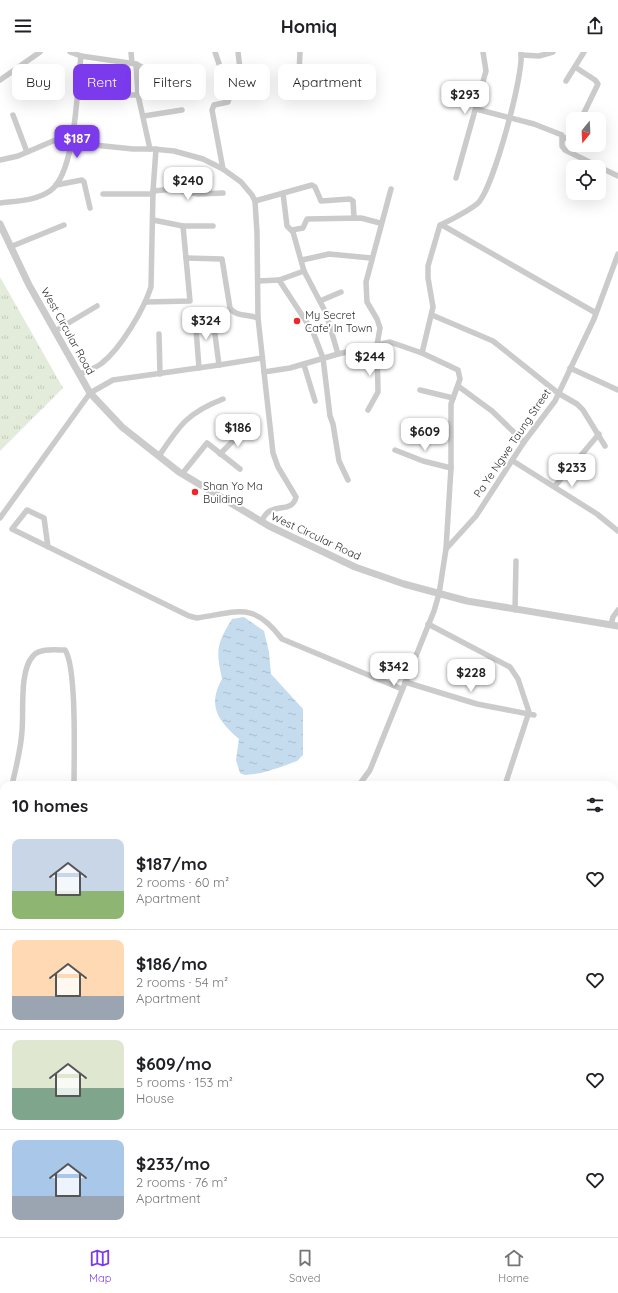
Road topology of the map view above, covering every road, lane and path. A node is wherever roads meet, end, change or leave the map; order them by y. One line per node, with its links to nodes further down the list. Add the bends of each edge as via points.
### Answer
1 (40, 52): 18 (street)
2 (70, 52): 11 (street)
3 (131, 52): 13 (street)
4 (215, 52): 36 (street, via 230,96 228,102 214,105 212,110)
5 (238, 52): 14 (street)
6 (300, 52): 15 (street)
7 (483, 52): 23 (street, via 486,71)
8 (553, 52): 10 (street, via 540,56)
9 (584, 52): 17 (street)
10 (521, 54): 28 (street)
11 (81, 56): 12 (street); 13 (street)
12 (80, 64)
13 (134, 64): 16 (street); 21 (street)
14 (239, 64)
15 (299, 64)
16 (139, 66)
17 (575, 67): 19 (street); 25 (street, via 596,80 598,84)
18 (0, 80)
19 (566, 81)
20 (131, 95): 21 (street)
21 (138, 95): 27 (street)
22 (77, 100): 29 (street)
23 (476, 109): 28 (street); 38 (street)
24 (182, 110): 27 (street)
25 (584, 112)
26 (13, 114): 34 (street)
27 (144, 116): 33 (street)
28 (510, 118): 31 (street, via 562,134); 53 (street, via 485,192 478,203)
29 (73, 138): 32 (street); 34 (street, via 53,141)
30 (566, 138): 31 (street)
31 (563, 139): 37 (street, via 562,146 565,150)
32 (72, 146): 33 (street); 39 (street)
33 (153, 149): 36 (street, via 174,151 203,159); 41 (street)
34 (28, 152): 35 (street)
35 (0, 160)
36 (223, 169): 45 (street, via 241,182)
37 (618, 176)
38 (456, 178)
39 (56, 185): 46 (street, via 50,191 29,200); 47 (street, via 82,180)
40 (391, 189): 50 (street)
41 (153, 192): 42 (street, via 174,189 198,194); 44 (street); 49 (street)
42 (223, 193)
43 (283, 193): 45 (street); 48 (street, via 314,186 321,201 353,201); 56 (street, via 286,224)
44 (103, 194)
45 (255, 201): 64 (street)
46 (0, 203)
47 (90, 208)
48 (354, 218): 50 (street); 56 (street, via 307,219 303,228)
49 (153, 220): 54 (street); 67 (street, via 151,287)
50 (380, 223): 60 (street)
51 (0, 224): 57 (street, West Circular Road)
52 (64, 225): 57 (street)
53 (442, 225): 69 (street); 70 (street, via 428,266)
54 (183, 226): 55 (street); 59 (street)
55 (212, 226)
56 (292, 230): 61 (street)
57 (10, 247): 74 (street, West Circular Road)
58 (618, 254): 69 (street, Pa Ye Ngwe Taung Street)
59 (186, 258): 67 (street, via 190,301); 72 (street, via 222,259 230,308 239,314)
60 (371, 258): 61 (street, via 329,254); 76 (street, via 366,296 368,306 379,323)
61 (302, 260): 62 (street)
62 (304, 271): 63 (street); 66 (street)
63 (279, 280): 64 (street); 80 (street, via 314,332)
64 (258, 281): 72 (street)
65 (341, 292): 66 (street)
66 (320, 301): 78 (street)
67 (146, 302): 86 (street, via 121,342 102,363)
68 (97, 306): 74 (street)
69 (596, 313): 84 (street, Pa Ye Ngwe Taung Street)
70 (432, 315): 77 (street); 92 (street, via 494,341)
71 (195, 316): 83 (street)
72 (258, 318): 79 (street)
73 (214, 327): 82 (street)
74 (56, 331): 86 (street, West Circular Road)
75 (158, 334): 87 (street)
76 (377, 345): 77 (street, via 395,343); 78 (street); 96 (street, via 378,392)
77 (422, 353): 88 (street, via 458,370)
78 (338, 354): 80 (street)
79 (262, 358): 82 (street); 85 (street)
80 (323, 358): 81 (street); 108 (street, via 339,461)
81 (304, 364): 85 (street); 95 (street)
82 (219, 366): 83 (street)
83 (199, 368): 87 (street)
84 (570, 368): 90 (street); 92 (street, Pa Ye Ngwe Taung Street)
85 (264, 372): 111 (street, via 273,453 278,467 296,497 291,506 271,510)
86 (80, 374): 91 (street, West Circular Road)
87 (160, 374): 91 (street, via 113,380)
88 (458, 386): 93 (street); 99 (street, via 492,411)
89 (420, 390): 93 (street)
90 (618, 390)
91 (90, 393): 103 (street, West Circular Road, via 122,427); 110 (street)
92 (558, 394): 98 (street, via 577,404); 99 (street, Pa Ye Ngwe Taung Street)
93 (453, 398): 105 (street)
94 (222, 399): 103 (street, via 206,406 181,424)
95 (315, 401)
96 (368, 410)
97 (245, 429): 102 (street)
98 (599, 434): 100 (street); 109 (street)
99 (524, 442): 104 (street, Pa Ye Ngwe Taung Street)
100 (605, 446)
101 (395, 450): 105 (street)
102 (220, 454): 106 (street); 107 (street, via 207,443)
103 (159, 456): 107 (street, West Circular Road)
104 (513, 461): 109 (street); 114 (street, Pa Ye Ngwe Taung Street, via 476,516)
105 (451, 468): 114 (street)
106 (240, 469)
107 (182, 474): 111 (street, West Circular Road)
108 (348, 480)
109 (555, 486): 112 (street)
110 (0, 518)
111 (261, 522): 116 (street, West Circular Road, via 355,567)
112 (618, 531)
113 (48, 547): 113 (street, via 44,518 27,510 12,529); 122 (street, via 190,616 197,618 250,611 262,617 282,639)
114 (446, 549): 116 (street)
115 (516, 561): 117 (street)
116 (439, 594): 117 (street, West Circular Road); 119 (street)
117 (515, 610): 120 (street, West Circular Road)
118 (618, 610): 120 (street, via 614,617)
119 (428, 624): 121 (street); 123 (street, via 510,667 518,679)
120 (615, 626)
121 (405, 682): 122 (street); 123 (street, via 477,704)
122 (402, 689): 126 (street, via 370,770)
123 (531, 715): 127 (street)
124 (13, 781): 125 (street, via 22,732 24,681 28,663 41,651 65,650 68,654 72,684)
125 (74, 781)
126 (362, 781)
127 (506, 781)

